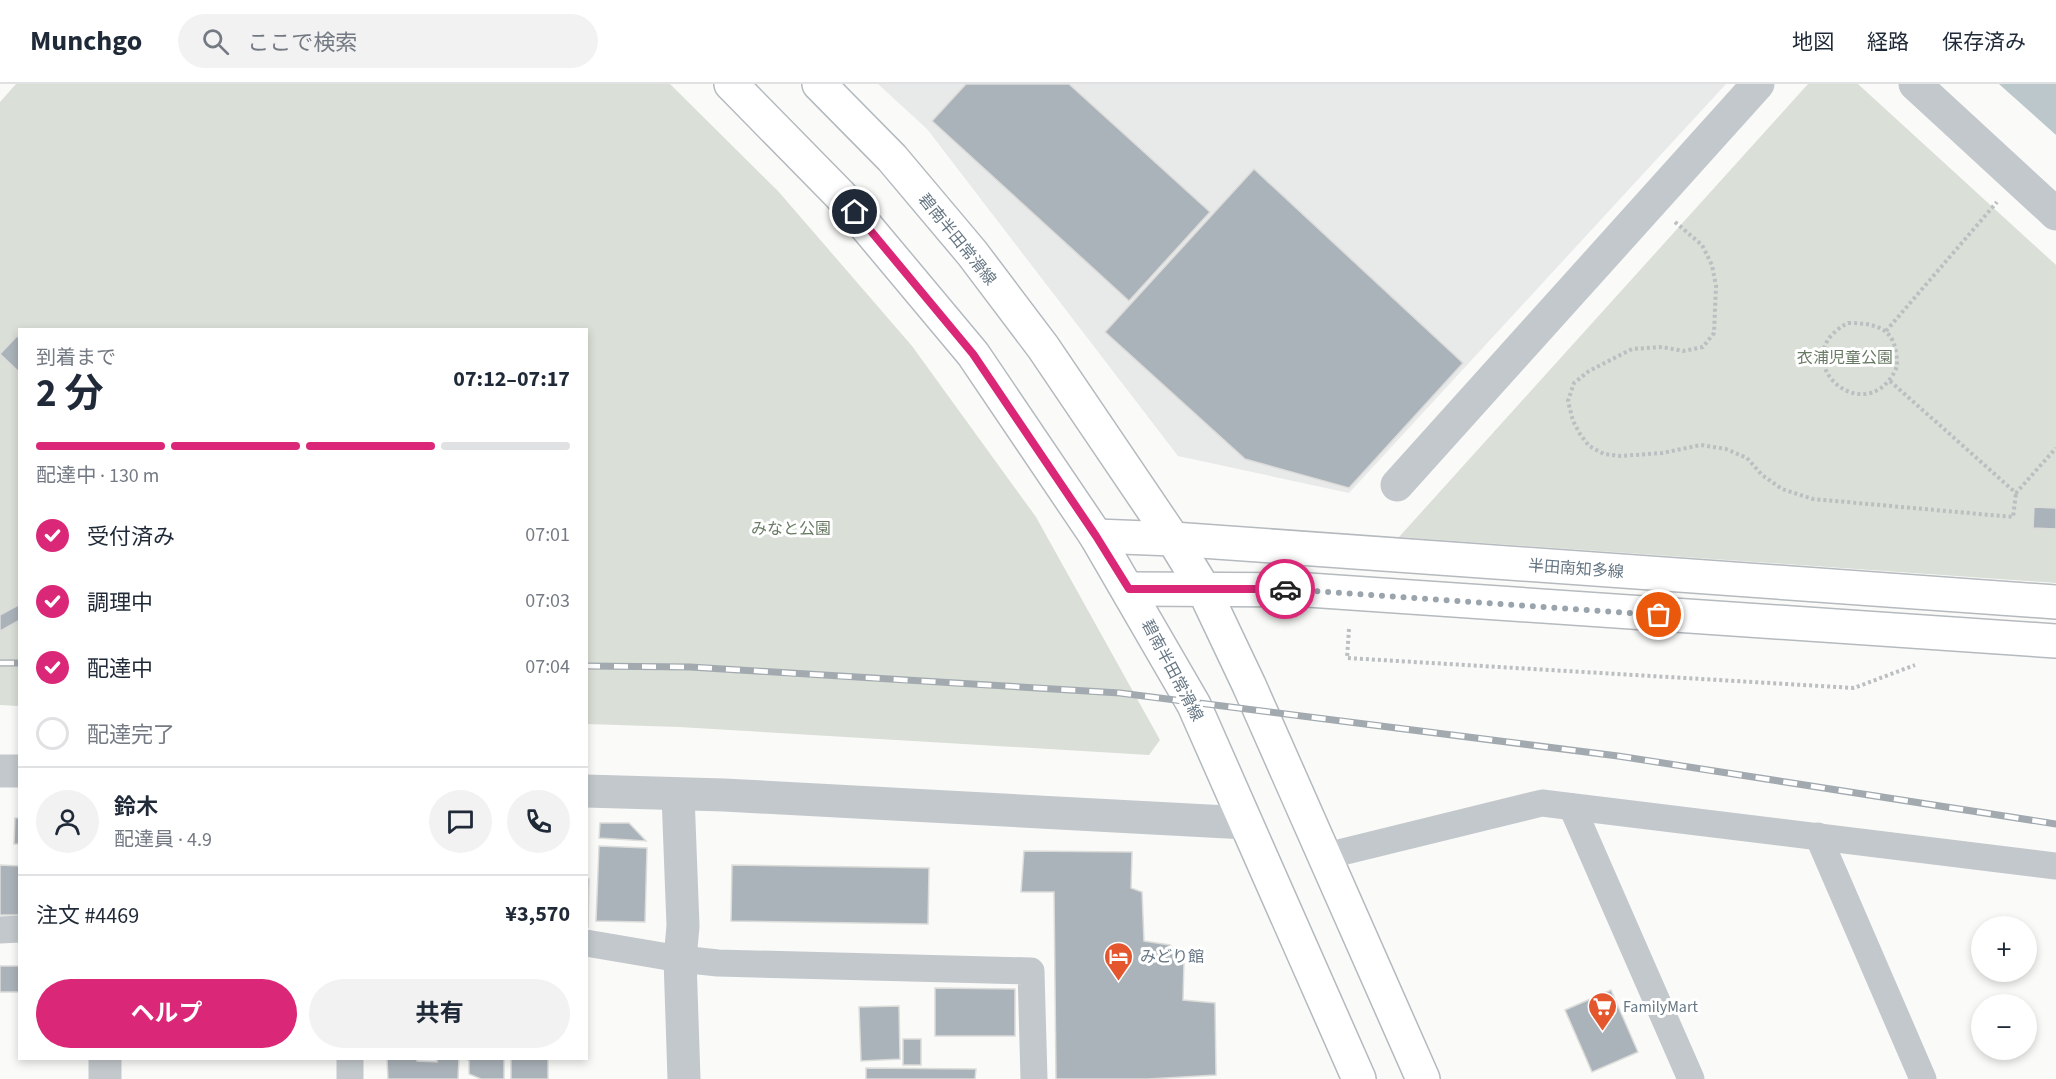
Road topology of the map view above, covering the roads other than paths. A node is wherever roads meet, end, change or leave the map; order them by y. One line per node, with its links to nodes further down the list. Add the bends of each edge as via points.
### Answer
1 (731, 84): 7 (main road, 碧南半田常滑線, via 840,195 973,354)
2 (819, 84): 8 (main road, 碧南半田常滑線, via 892,158 972,253 1043,347)
3 (1758, 84): 6 (street)
4 (1915, 84): 5 (street)
5 (2056, 214)
6 (1397, 485)
7 (1096, 536): 8 (main road, 半田南知多線); 10 (main road, 碧南半田常滑線)
8 (1173, 539): 9 (main road, 碧南半田常滑線); 11 (main road, 半田南知多線)
9 (1203, 588): 10 (main road); 12 (main road, via 1308,590); 20 (main road, 碧南半田常滑線)
10 (1129, 589): 18 (main road, 碧南半田常滑線, via 1194,705)
11 (2056, 602)
12 (2056, 641)
13 (0, 771): 14 (street)
14 (18, 771)
15 (588, 791): 16 (street)
16 (678, 795): 18 (street); 25 (street, via 683,926)
17 (1572, 807): 19 (street); 20 (street, via 1542,803); 34 (street)
18 (1246, 823): 32 (main road, 碧南半田常滑線)
19 (1818, 836): 21 (street); 35 (street)
20 (1326, 856): 33 (main road, 碧南半田常滑線)
21 (2056, 866)
22 (18, 929): 23 (street)
23 (0, 930)
24 (588, 944): 25 (street)
25 (680, 959): 30 (street); 31 (street, via 1031,970)
26 (105, 1060): 28 (street)
27 (350, 1060): 29 (street)
28 (105, 1079)
29 (350, 1079)
30 (684, 1079)
31 (1034, 1079)
32 (1359, 1079)
33 (1423, 1079)
34 (1692, 1079)
35 (1923, 1079)

